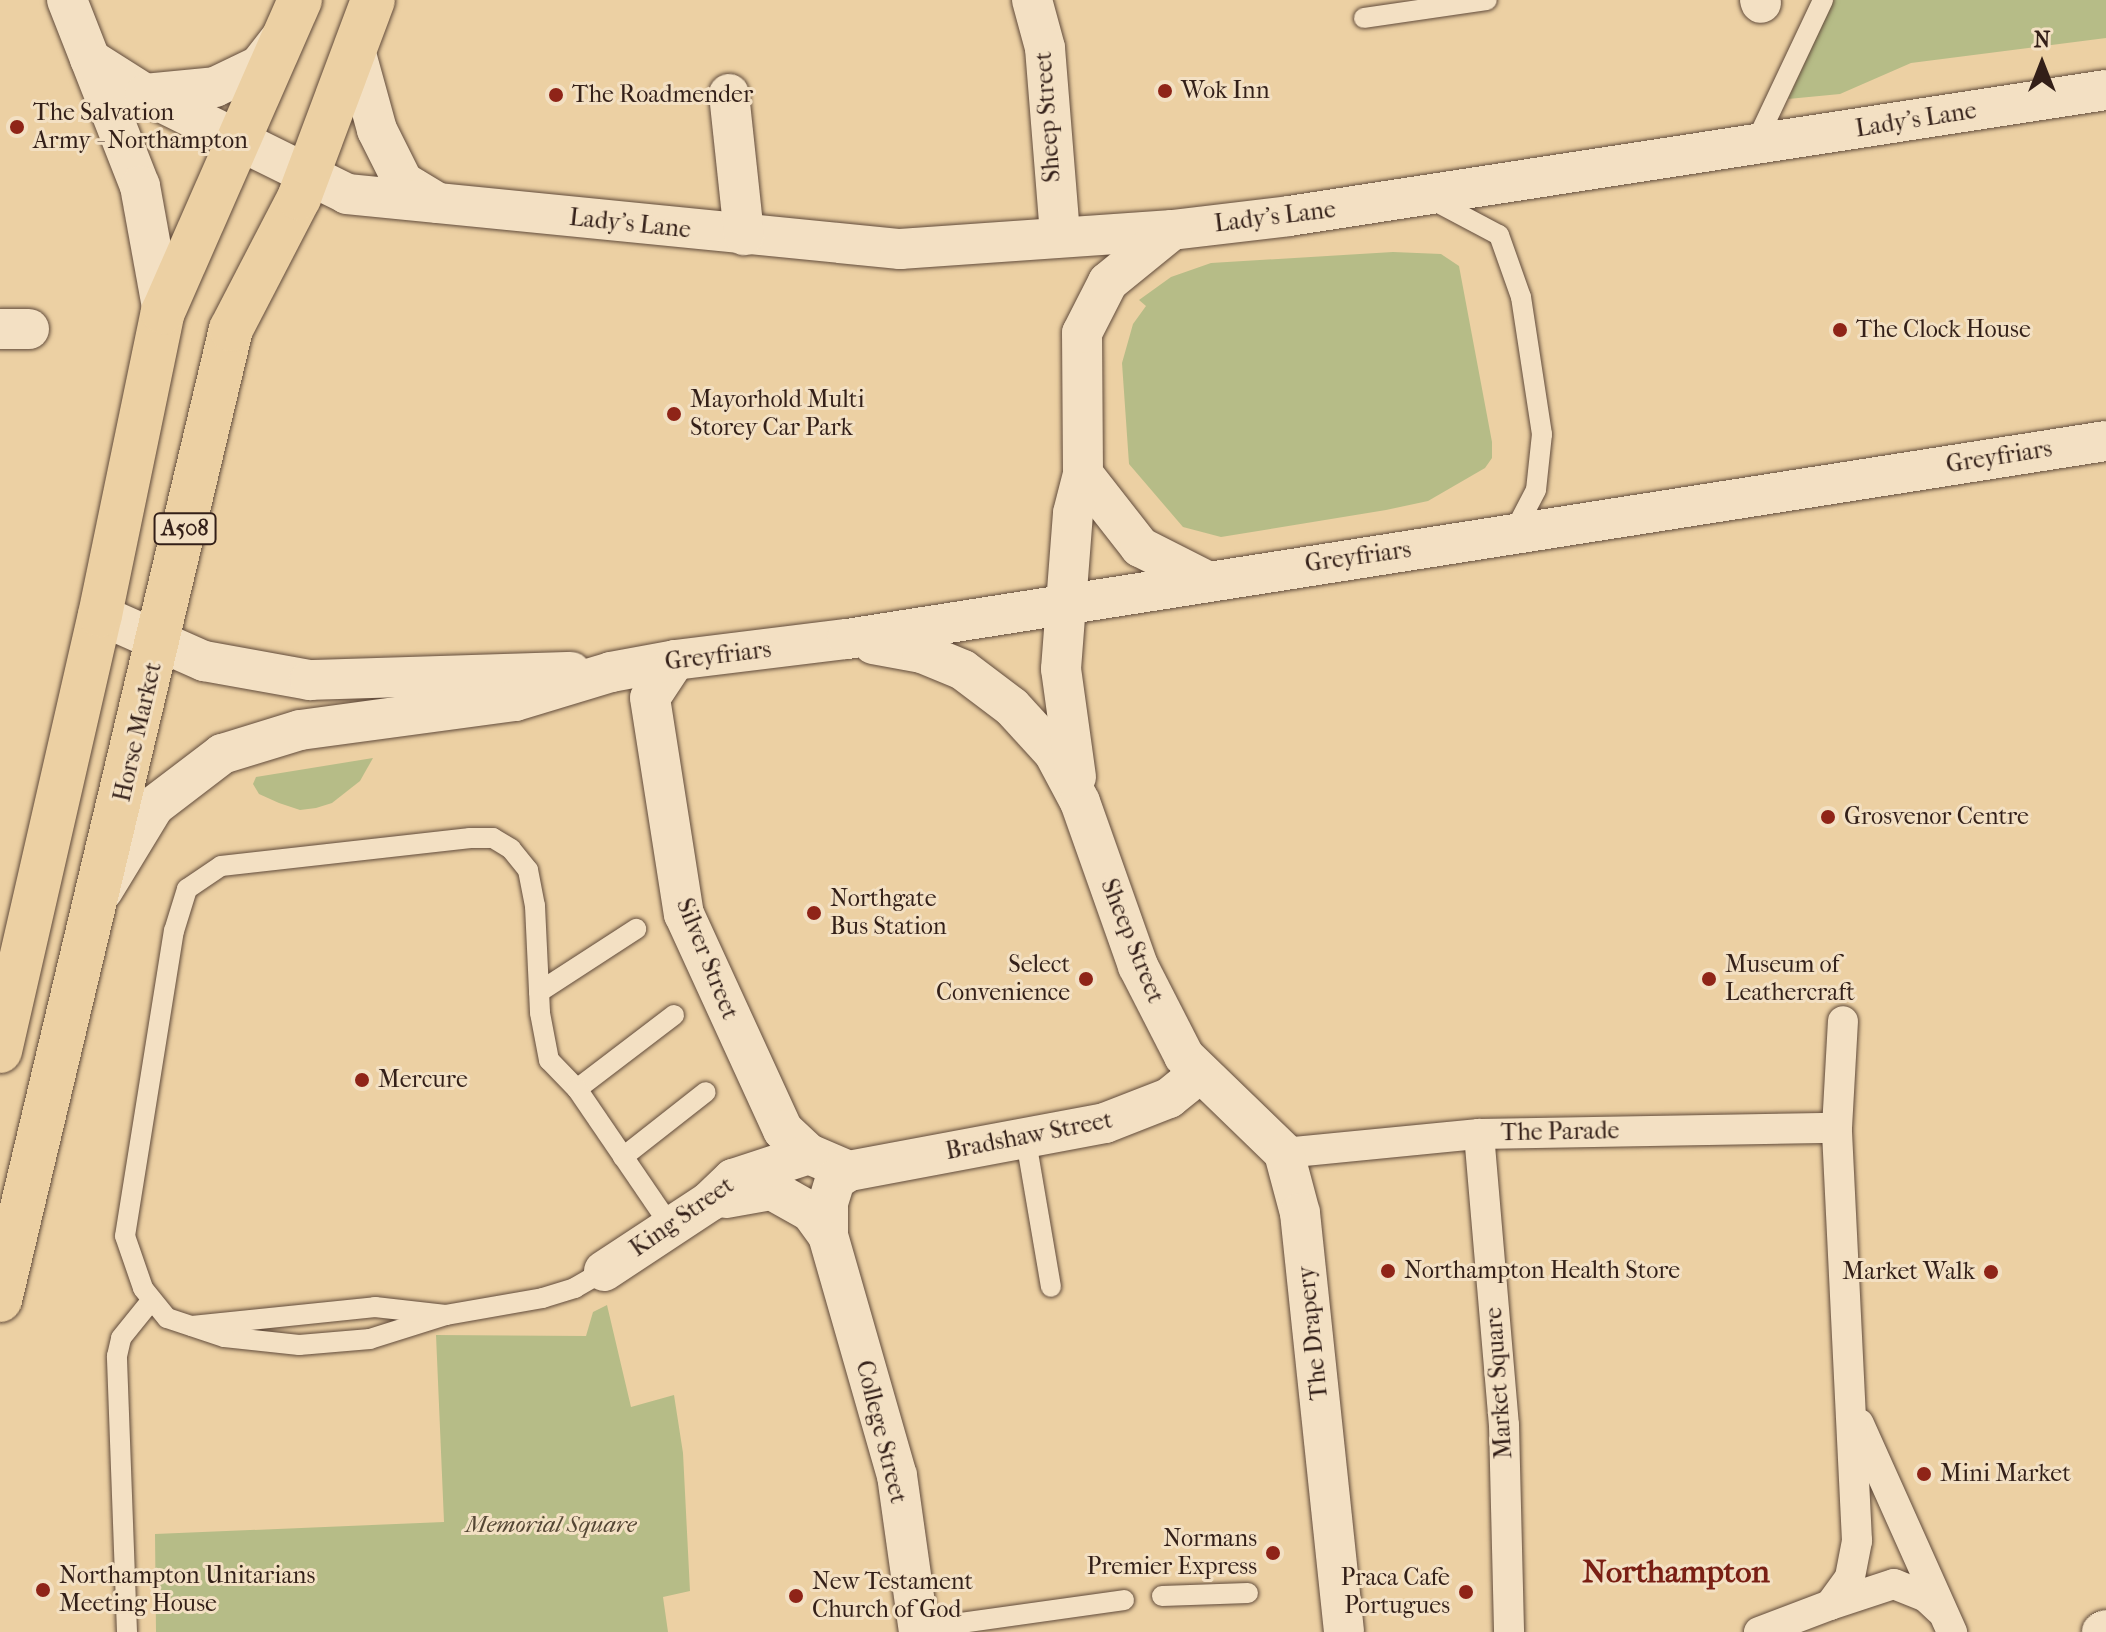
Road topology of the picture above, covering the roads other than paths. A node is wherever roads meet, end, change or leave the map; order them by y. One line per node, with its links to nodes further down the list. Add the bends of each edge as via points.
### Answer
1 (67, 0): 9 (street)
2 (373, 0): 8 (highway, A508)
3 (1032, 0): 20 (street, Sheep Street, via 1045,48)
4 (1487, 0): 7 (lane)
5 (1823, 0): 14 (lane)
6 (294, 15): 11 (street, via 259,66 215,87); 13 (highway, A508)
7 (1364, 18)
8 (355, 50): 15 (highway, A508); 17 (street, Lady's Lane, via 377,130 403,182)
9 (90, 59): 11 (street, Lady's Lane); 21 (street, via 140,186)
10 (2106, 90): 14 (street, Lady's Lane)
11 (145, 94): 13 (street, Lady's Lane)
12 (729, 94): 19 (street)
13 (237, 139): 15 (street, Lady's Lane); 21 (highway, A508)
14 (1755, 144): 16 (street, Lady's Lane)
15 (307, 176): 17 (street, Lady's Lane, via 347,194); 29 (highway, Horse Market / A508, via 231,329)
16 (1426, 196): 18 (street, Lady's Lane); 24 (lane, via 1499,235 1521,297 1542,434 1536,490)
17 (438, 203): 19 (street, Lady's Lane)
18 (1172, 230): 20 (street, Lady's Lane); 23 (street, via 1108,282 1086,319 1079,355)
19 (744, 235): 20 (street, Lady's Lane, via 900,249)
20 (1060, 235)
21 (163, 312): 27 (highway, A508)
22 (2106, 441): 24 (street, Greyfriars)
23 (1083, 474): 25 (street, via 1140,547); 26 (street, via 1073,513)
24 (1513, 534): 25 (street, Greyfriars)
25 (1205, 580): 26 (street, Greyfriars)
26 (1067, 603): 28 (street, Greyfriars); 32 (street, Sheep Street, via 1061,669)
27 (100, 615): 29 (street, Greyfriars); 38 (highway, A508)
28 (847, 639): 30 (street, Greyfriars); 32 (street, Sheep Street, via 922,653 963,670 1034,728)
29 (159, 641): 31 (street, Greyfriars, via 204,661 310,680); 33 (highway, Horse Market / A508)
30 (675, 660): 31 (street, Greyfriars); 46 (street, Silver Street, via 650,698 684,914 766,1100 783,1130)
31 (611, 672): 33 (street, Greyfriars, via 515,701 300,730 222,754 154,806)
32 (1080, 802): 39 (street, Sheep Street, via 1138,966 1184,1056)
33 (99, 896): 54 (highway, Horse Market / A508)
34 (636, 929): 35 (lane)
35 (539, 992): 40 (lane, via 549,1060); 55 (lane, via 528,870 511,849 493,838 221,866 202,876 187,889 178,911 125,1236)
36 (674, 1015): 40 (lane)
37 (1843, 1021): 42 (street)
38 (0, 1051)
39 (1199, 1074): 44 (street, Bradshaw Street, via 1142,1111 1105,1123); 45 (street, The Drapery, via 1238,1103)
40 (577, 1089): 47 (lane)
41 (706, 1092): 47 (lane)
42 (1837, 1128): 43 (street, The Parade); 58 (street)
43 (1479, 1134): 45 (street, The Parade); 67 (street, Market Square, via 1504,1425)
44 (1025, 1135): 48 (street, Bradshaw Street); 53 (lane)
45 (1284, 1153): 66 (street, The Drapery, via 1300,1213)
46 (809, 1154): 48 (street, Silver Street); 49 (street, King Street, via 733,1179)
47 (623, 1157): 50 (lane)
48 (849, 1171): 51 (street, College Street, via 835,1180 831,1192)
49 (710, 1201): 50 (street, King Street); 51 (street, College Street, via 772,1190 811,1212)
50 (671, 1227): 52 (street, King Street)
51 (828, 1235): 64 (street, College Street, via 897,1476)
52 (604, 1271): 56 (lane, via 543,1298)
53 (1051, 1287)
54 (0, 1300)
55 (150, 1302): 57 (lane); 65 (lane, via 121,1338 117,1356)
56 (446, 1315): 57 (lane, via 375,1307); 57 (lane, via 398,1333 299,1345 224,1337)
57 (188, 1327)
58 (1852, 1408): 62 (street, via 1857,1541 1850,1577); 63 (street)
59 (1248, 1593): 60 (lane)
60 (1162, 1596)
61 (1124, 1600): 64 (lane)
62 (1830, 1605): 63 (street, via 1894,1584 1926,1597); 68 (street)
63 (1947, 1622)
64 (919, 1630)
65 (127, 1632)
66 (1344, 1632)
67 (1509, 1632)
68 (1759, 1632)

